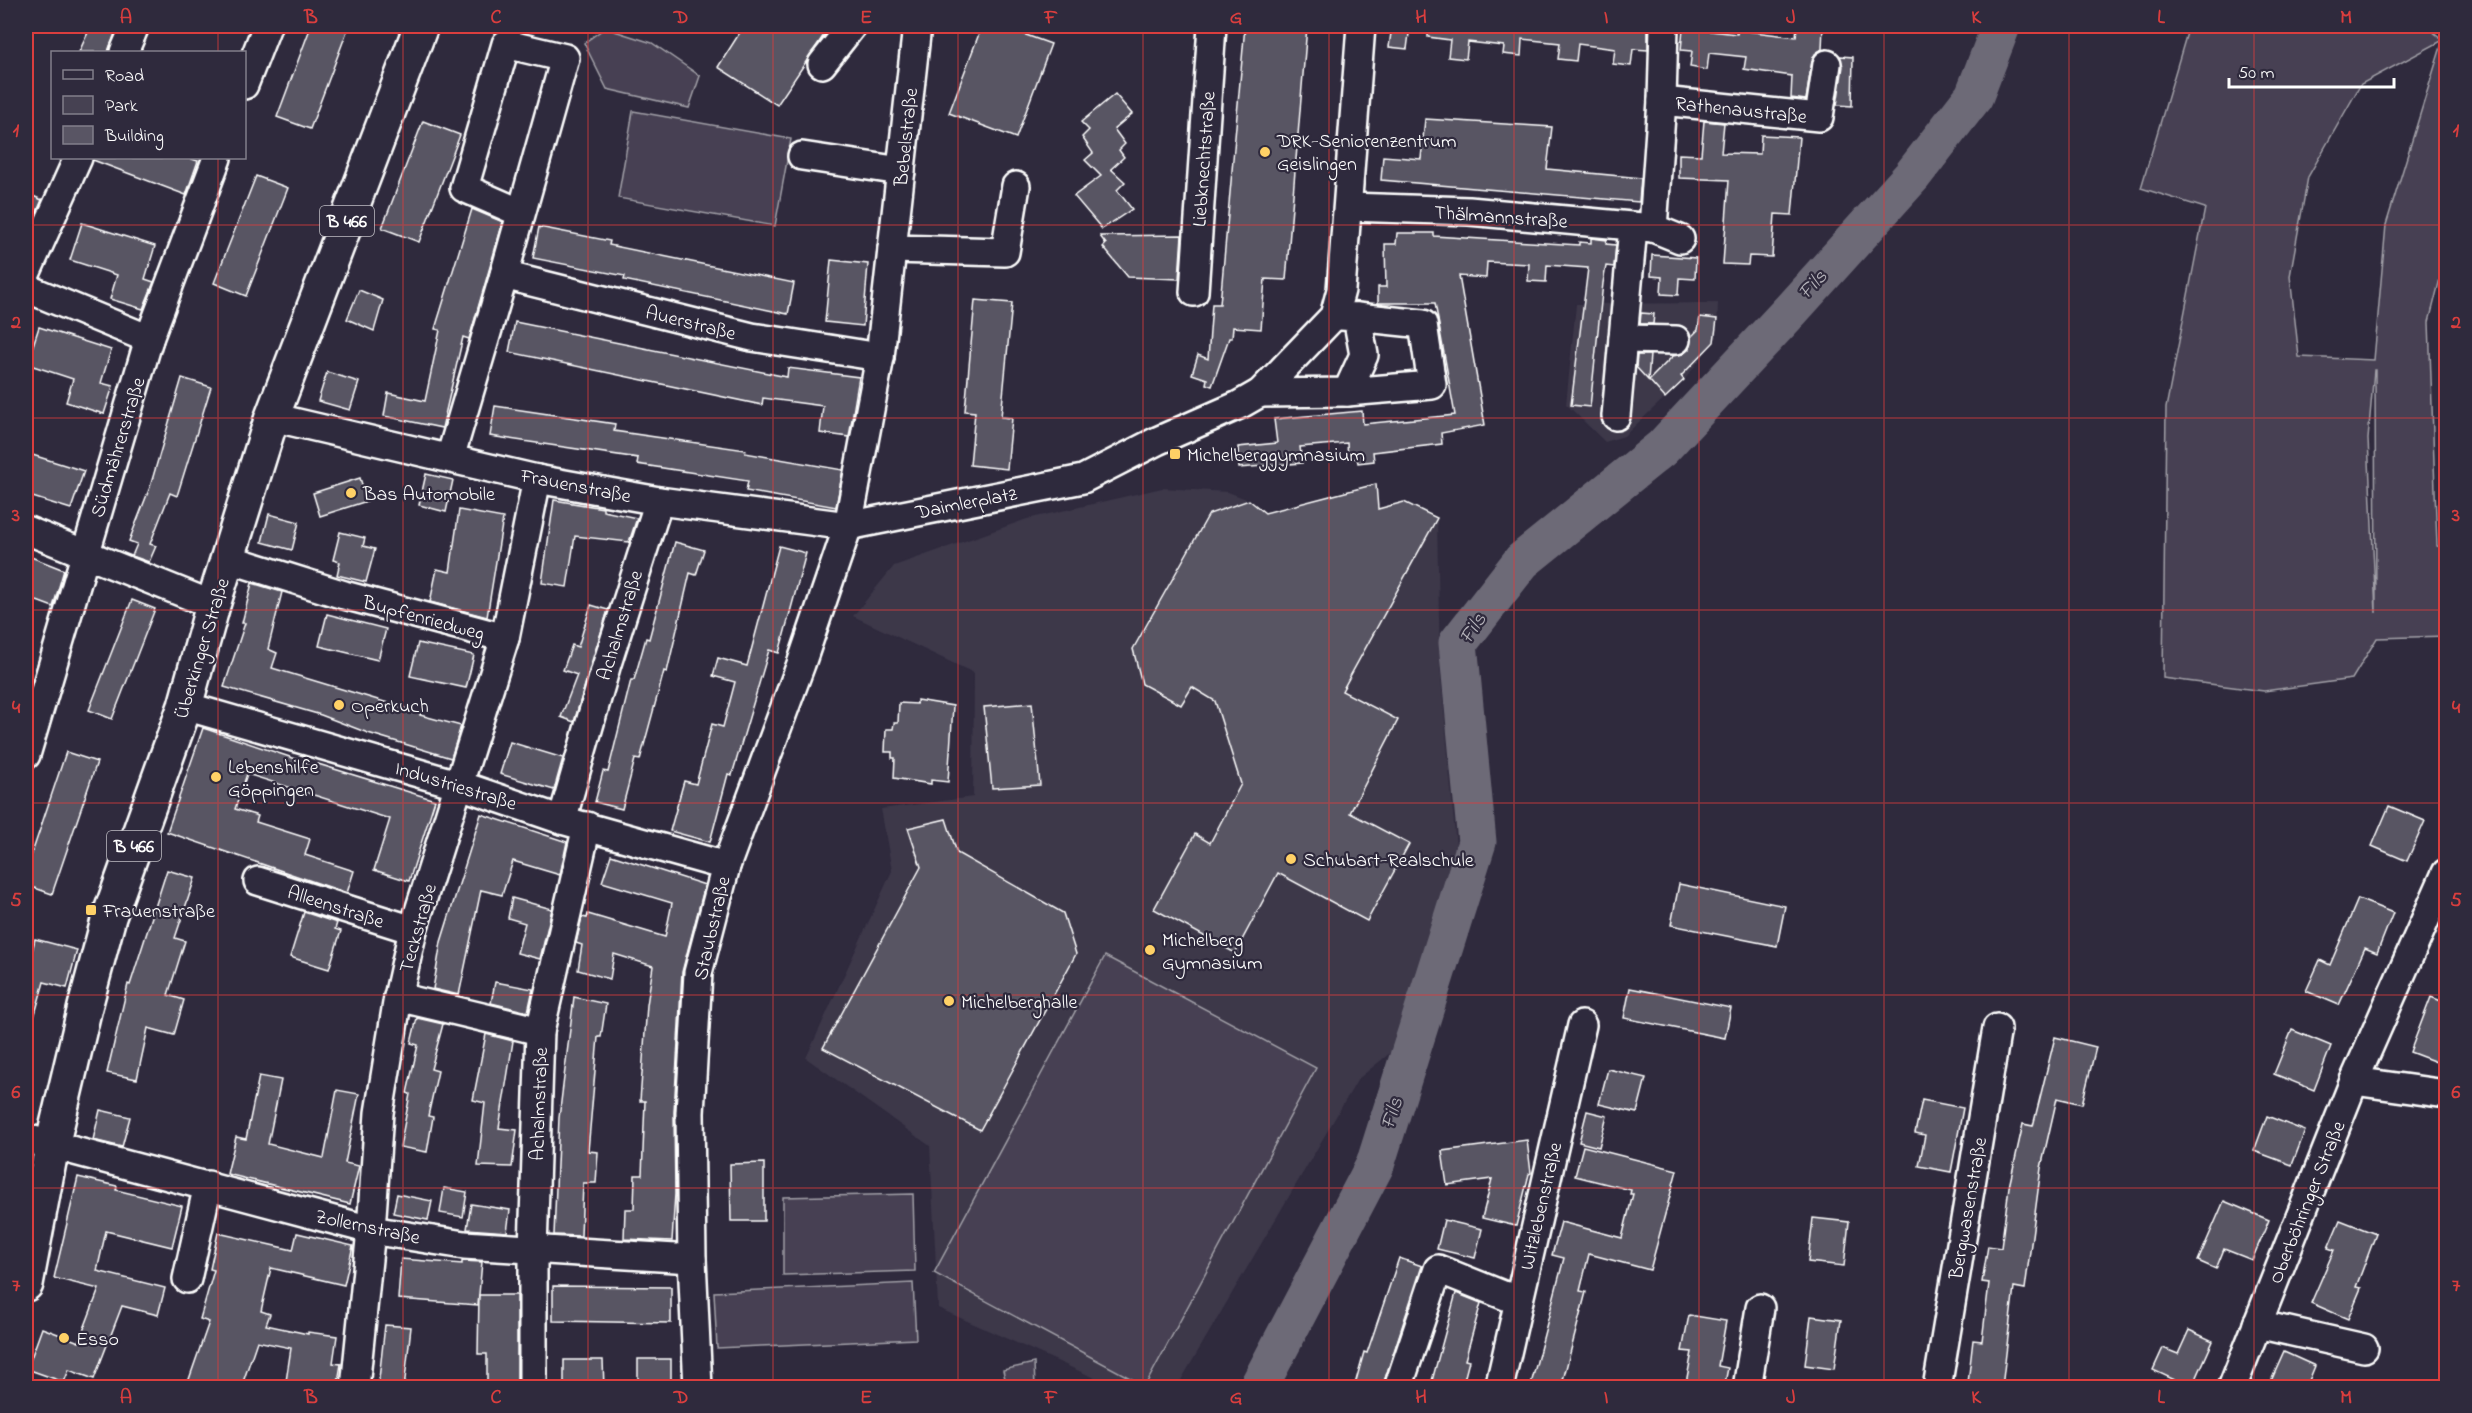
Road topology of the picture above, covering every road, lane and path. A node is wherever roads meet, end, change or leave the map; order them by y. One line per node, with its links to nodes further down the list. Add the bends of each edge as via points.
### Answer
1 (135, 26): 9 (street)
2 (267, 26): 12 (street)
3 (421, 26): 36 (main road, Überkinger Straße / B 466)
4 (852, 26): 10 (street)
5 (917, 26): 17 (street, Bebelstraße)
6 (1212, 26): 27 (street, Liebknechtstraße)
7 (1360, 26): 19 (street)
8 (1664, 26): 13 (street, Rathenaustraße)
9 (124, 51)
10 (822, 64)
11 (1827, 64): 13 (street, Rathenaustraße, via 1819,117)
12 (246, 80)
13 (1661, 113): 21 (street)
14 (802, 156): 17 (street)
15 (78, 159): 24 (street)
16 (217, 159): 29 (street, Südmährerstraße)
17 (901, 171): 23 (street, Bebelstraße)
18 (1016, 186): 23 (street, via 1005,252)
19 (1348, 207): 21 (street, Thälmannstraße, via 1469,211); 28 (street, via 1341,290)
20 (522, 213): 20 (street, via 565,58 506,44 464,188); 25 (street)
21 (1643, 228): 22 (street, Thälmannstraße); 30 (street)
22 (1680, 239)
23 (892, 249): 32 (street, Bebelstraße)
24 (26, 274)
25 (504, 275): 32 (street, Auerstraße, via 752,338); 37 (street)
26 (26, 288): 29 (street)
27 (1194, 292)
28 (1346, 317): 33 (street, via 1364,355); 33 (street, via 1423,324 1432,385); 34 (street)
29 (149, 339): 42 (street, Südmährerstraße)
30 (1623, 339): 31 (street); 35 (street)
31 (1676, 340)
32 (880, 357): 40 (street)
33 (1347, 392): 34 (street)
34 (1250, 399): 40 (street, Daimlerplatz, via 1083,479)
35 (1616, 416)
36 (272, 417): 37 (street, Frauenstraße); 43 (main road, Überkinger Straße / B 466)
37 (450, 458): 38 (street, Frauenstraße)
38 (537, 479): 39 (street, Frauenstraße); 45 (street, Teckstraße)
39 (658, 501): 40 (street, Frauenstraße); 49 (street, Achalmstraße, via 606,667)
40 (848, 526): 50 (street, Staubstraße)
41 (26, 530): 42 (street)
42 (85, 554): 44 (street); 47 (street, Südmährerstraße)
43 (229, 559): 44 (main road, Überkinger Straße / B 466); 45 (street, Bupfenriedweg)
44 (213, 605): 46 (main road, Überkinger Straße / B 466)
45 (505, 639): 48 (street, Teckstraße)
46 (185, 706): 48 (street, Industriestraße); 60 (main road, Überkinger Straße / B 466, via 109,917 85,1006)
47 (26, 754)
48 (460, 785): 49 (street, Industriestraße); 53 (street, Teckstraße)
49 (575, 823): 50 (street, Industriestraße); 57 (street, Achalmstraße)
50 (726, 866): 64 (street, Staubstraße, via 698,973 690,1113)
51 (2446, 873): 58 (street, Oberböhringer Straße)
52 (258, 881): 53 (street, Alleenstraße)
53 (413, 930): 54 (street, Teckstraße)
54 (398, 997): 57 (street); 62 (street, Teckstraße, via 379,1113)
55 (1582, 1025): 67 (street, Witzlebenstraße)
56 (1997, 1028): 77 (street, Bergwasenstraße)
57 (540, 1031): 63 (street, Achalmstraße)
58 (2354, 1081): 59 (street); 69 (street, Oberböhringer Straße)
59 (2446, 1094)
60 (39, 1142): 61 (street, Zollernstraße); 66 (main road, Überkinger Straße / B 466)
61 (208, 1185): 62 (street, Zollernstraße); 65 (street)
62 (372, 1230): 63 (street, Zollernstraße, via 464,1245); 71 (street, Teckstraße)
63 (533, 1250): 64 (street, Zollernstraße); 72 (street, Achalmstraße)
64 (692, 1259): 73 (street, Staubstraße)
65 (187, 1279)
66 (26, 1284)
67 (1518, 1301): 74 (street, via 1438,1269); 75 (street, Witzlebenstraße)
68 (1760, 1308): 76 (street)
69 (2257, 1324): 70 (street); 78 (street, Oberböhringer Straße)
70 (2364, 1348)
71 (355, 1388)
72 (533, 1388)
73 (698, 1388)
74 (1398, 1388)
75 (1499, 1388)
76 (1747, 1388)
77 (1936, 1388)
78 (2232, 1388)

